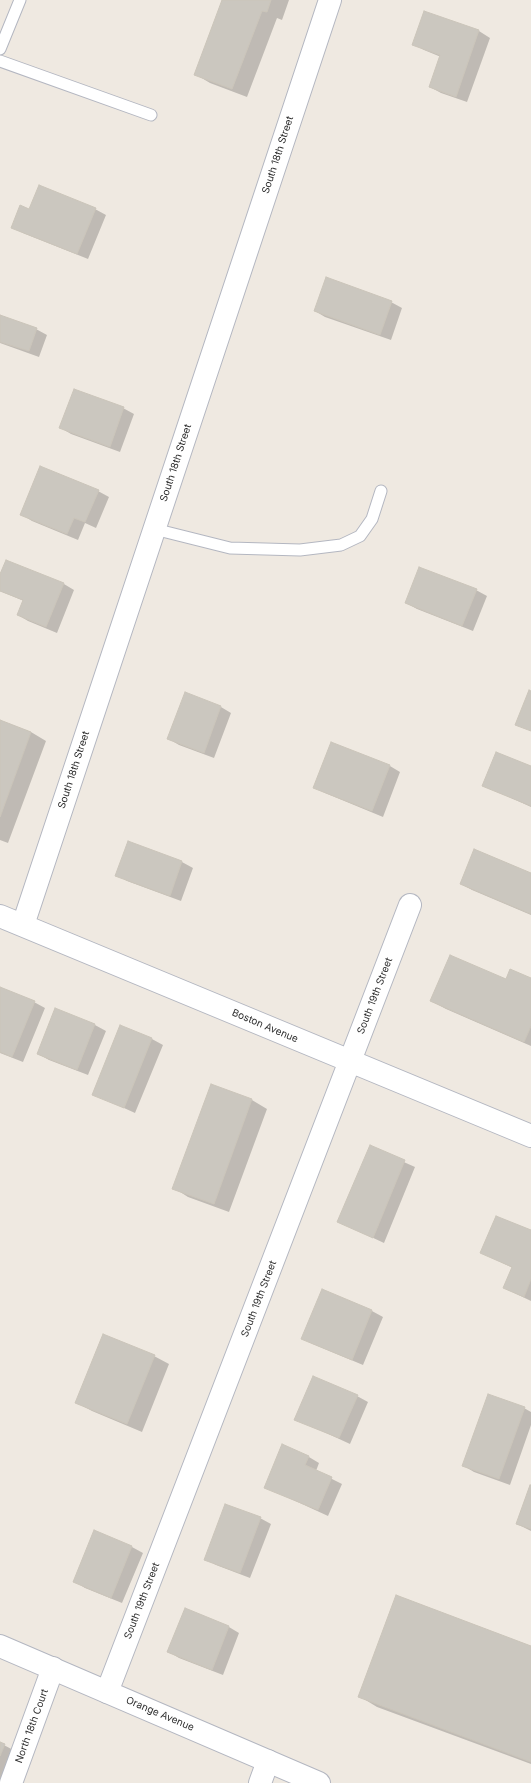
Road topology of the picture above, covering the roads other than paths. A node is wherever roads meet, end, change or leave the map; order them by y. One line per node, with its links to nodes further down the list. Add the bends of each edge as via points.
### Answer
1 (20, 0): 3 (lane)
2 (330, 0): 7 (street, South 18th Street)
3 (0, 49)
4 (0, 61): 5 (lane)
5 (151, 115)
6 (382, 492): 7 (lane, via 372,519 360,536 342,545 300,550 230,548)
7 (154, 529): 10 (street, South 18th Street)
8 (410, 905): 11 (street, South 19th Street)
9 (0, 916): 10 (street, Boston Avenue)
10 (23, 925): 11 (street, Boston Avenue)
11 (350, 1061): 12 (street, Boston Avenue); 15 (street, South 19th Street)
12 (531, 1136)
13 (0, 1646): 14 (street, Orange Avenue)
14 (53, 1668): 15 (street, Orange Avenue); 17 (street, North 18th Court)
15 (107, 1692): 16 (street, Orange Avenue)
16 (268, 1761): 18 (street); 19 (street, Orange Avenue)
17 (10, 1783)
18 (260, 1783)
19 (319, 1783)

